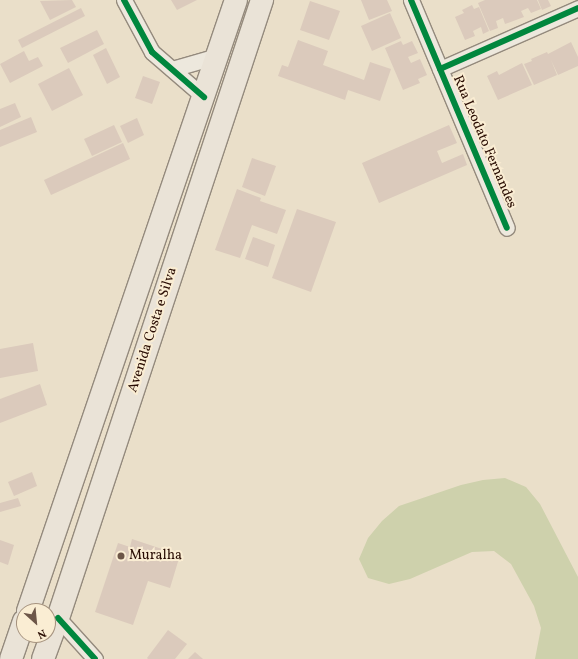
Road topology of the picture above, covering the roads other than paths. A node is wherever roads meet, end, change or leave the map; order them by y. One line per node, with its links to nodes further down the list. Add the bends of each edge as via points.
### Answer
1 (124, 0): 8 (street, via 152,52)
2 (236, 0): 6 (main road, Avenida Costa e Silva)
3 (262, 0): 12 (main road, Avenida Costa e Silva)
4 (411, 0): 7 (street, Rua Leodato Fernandes)
5 (578, 8): 7 (street)
6 (217, 56): 8 (street); 9 (main road, Avenida Costa e Silva)
7 (440, 68): 10 (street, Rua Leodato Fernandes)
8 (172, 69): 9 (street)
9 (204, 96): 11 (main road, Avenida Costa e Silva)
10 (507, 228)
11 (31, 603)
12 (58, 618): 15 (main road, Avenida Costa e Silva); 16 (street)
13 (16, 643): 14 (main road)
14 (11, 659)
15 (43, 659)
16 (92, 659)

